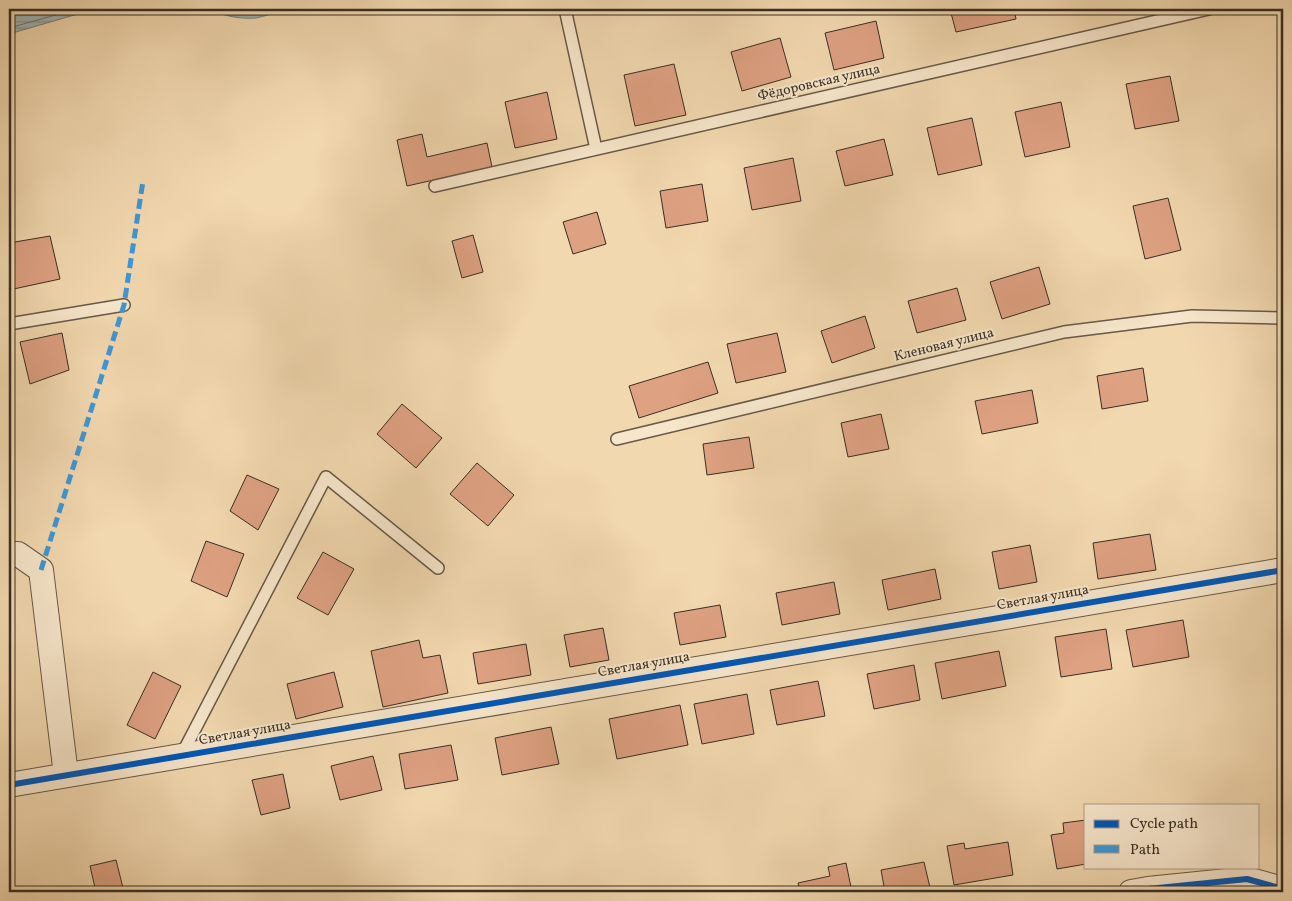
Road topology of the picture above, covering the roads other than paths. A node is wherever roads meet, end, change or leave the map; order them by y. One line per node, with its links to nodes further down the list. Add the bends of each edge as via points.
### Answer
1 (565, 9): 3 (lane)
2 (1209, 9): 3 (lane, Фёдоровская улица)
3 (596, 149): 4 (lane, Фёдоровская улица)
4 (435, 186)
5 (124, 306): 7 (lane)
6 (1283, 318): 8 (lane, Кленовая улица, via 1192,316 1064,332)
7 (9, 324)
8 (617, 439)
9 (9, 554): 13 (street, via 18,554 41,570)
10 (438, 568): 12 (lane, via 326,477)
11 (1283, 570): 12 (street, Светлая улица)
12 (181, 756): 13 (street, Светлая улица)
13 (66, 776): 14 (street, Светлая улица)
14 (9, 785)
15 (1283, 890): 16 (street, via 1247,879)
16 (1131, 892)

